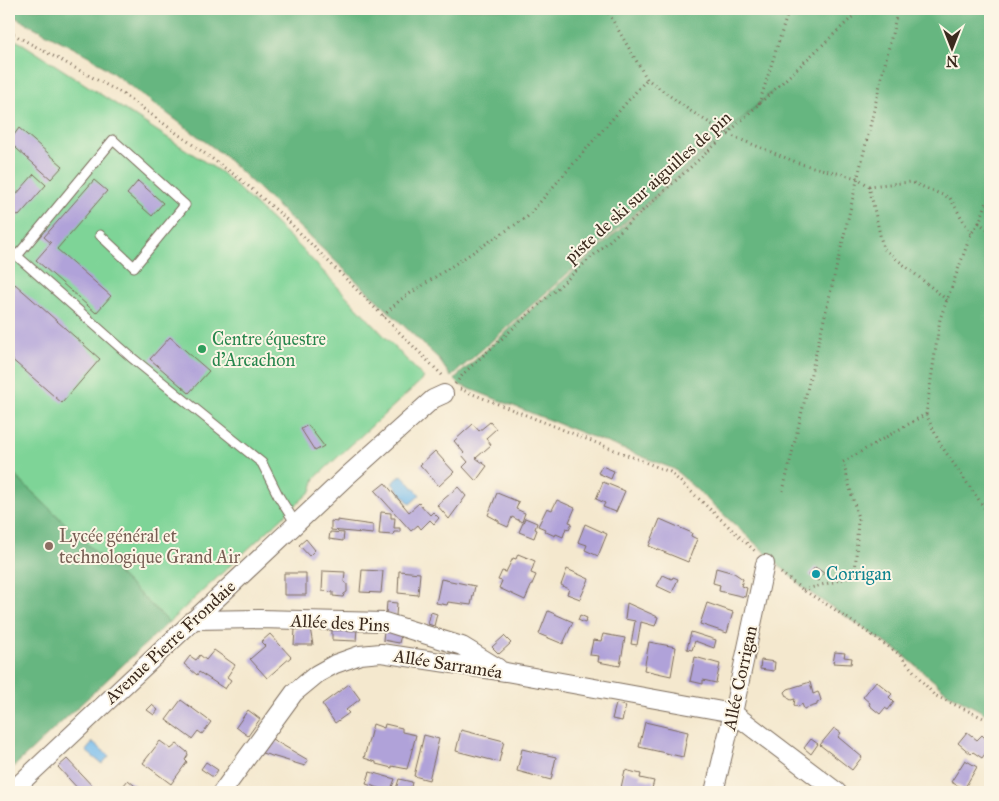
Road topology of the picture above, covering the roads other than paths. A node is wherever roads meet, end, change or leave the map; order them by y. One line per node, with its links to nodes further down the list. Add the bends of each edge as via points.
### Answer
1 (100, 235): 3 (lane, via 134,267 185,205 113,140)
2 (9, 249): 3 (lane)
3 (17, 256): 5 (lane, via 131,357 262,463)
4 (448, 387): 5 (street, Avenue Pierre Frondaie)
5 (296, 524): 7 (street, Avenue Pierre Frondaie)
6 (762, 559): 9 (street, Allée Corrigan)
7 (193, 620): 8 (street, Allée des Pins, via 385,622 462,646); 10 (street, Avenue Pierre Frondaie)
8 (506, 672): 9 (street, Allée Sarraméa); 11 (street, Allée Sarraméa, via 381,653 360,655 335,664 294,693)
9 (733, 713): 12 (street, Allée Corrigan); 13 (street)
10 (11, 792)
11 (222, 792)
12 (714, 792)
13 (837, 792)

